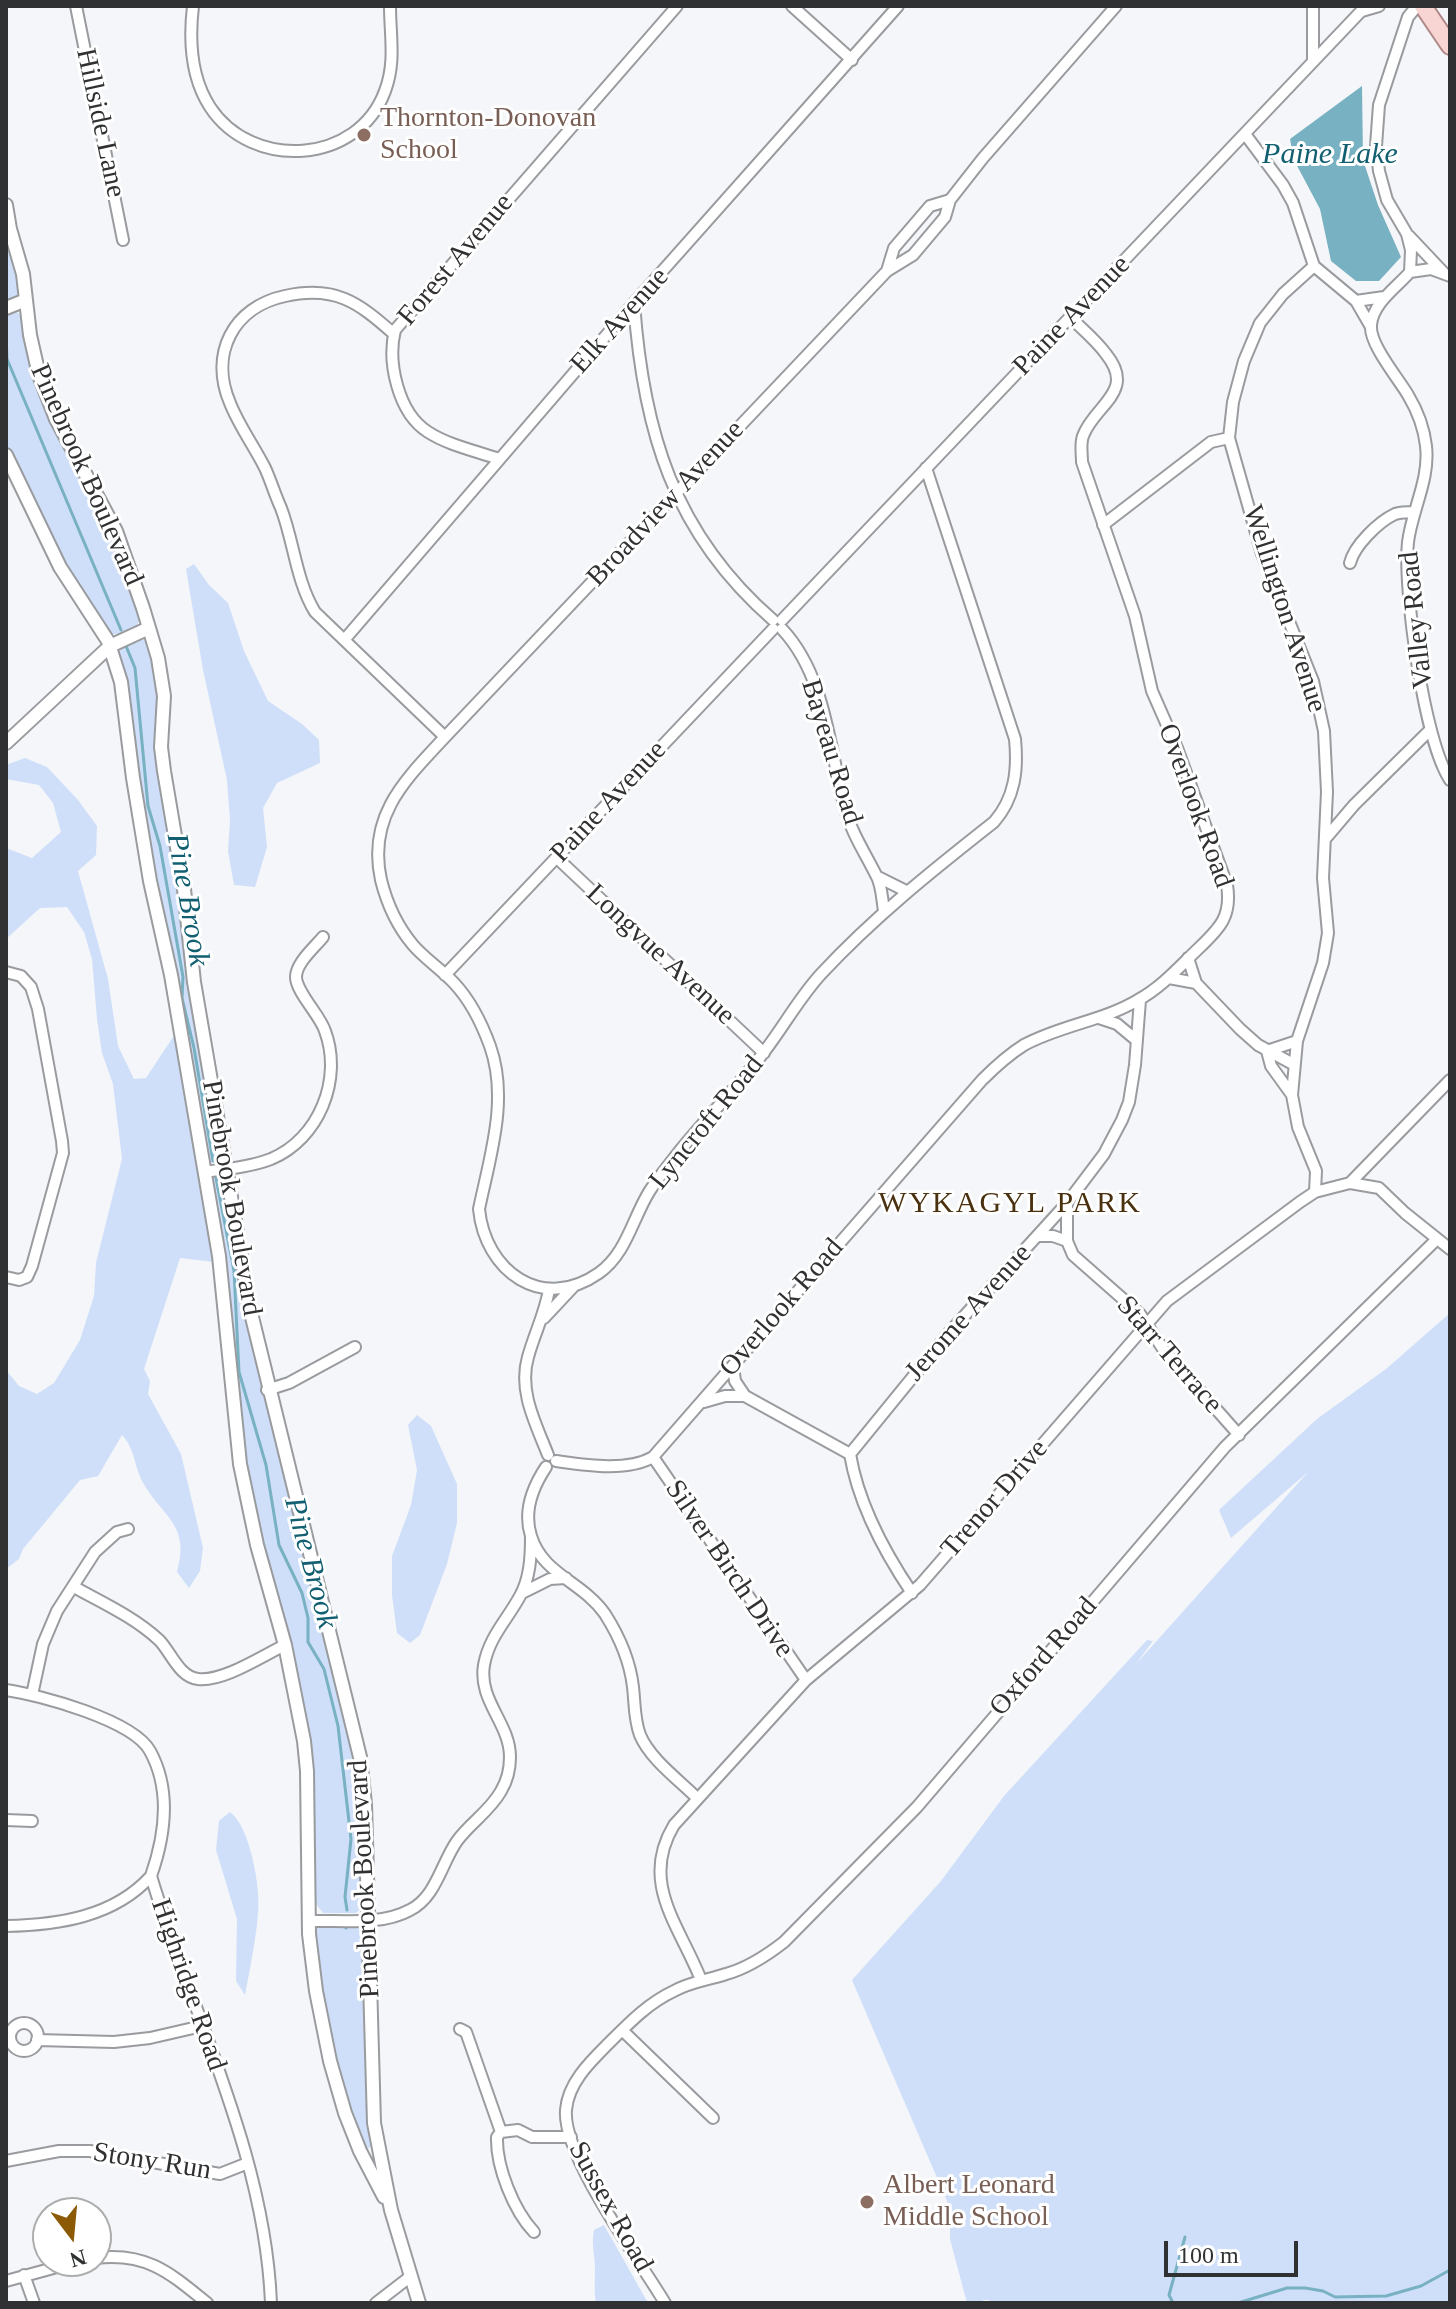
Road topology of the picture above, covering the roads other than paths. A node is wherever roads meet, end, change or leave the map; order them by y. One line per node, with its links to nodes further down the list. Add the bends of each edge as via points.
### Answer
1 (76, 6): 20 (street, Hillside Lane)
2 (193, 6): 3 (street, via 196,80 209,106 240,136 275,150 299,152 344,141 369,118 384,94 392,59)
3 (390, 6)
4 (677, 6): 32 (street, Forest Avenue)
5 (792, 6): 14 (street)
6 (898, 6): 14 (street, Elk Avenue)
7 (1116, 6): 17 (street, Broadview Avenue)
8 (1313, 6): 15 (street)
9 (1379, 6): 12 (street, Paine Avenue)
10 (1417, 6): 19 (street, via 1408,17 1376,124 1382,183)
11 (1423, 6): 13 (main road)
12 (1364, 9): 15 (street, Paine Avenue)
13 (1450, 46)
14 (852, 60): 28 (street, Elk Avenue)
15 (1313, 61): 16 (street, Paine Avenue)
16 (1245, 134): 21 (street, via 1290,197); 30 (street, Paine Avenue)
17 (950, 200): 22 (street, Broadview Avenue, via 945,217 913,255); 22 (street, Broadview Avenue, via 930,206 894,248)
18 (6, 205): 26 (street, Pinebrook Boulevard)
19 (1407, 234): 23 (street); 24 (street)
20 (123, 240)
21 (1314, 266): 27 (street, Valley Road); 33 (street, Wellington Avenue, via 1283,294 1251,341 1233,402)
22 (887, 271): 37 (street, Broadview Avenue)
23 (1410, 272): 24 (street, via 1431,269); 25 (street)
24 (1446, 274)
25 (1384, 297): 27 (street); 31 (street)
26 (26, 300): 29 (street); 42 (street, Pinebrook Boulevard, via 32,348 46,395 116,531)
27 (1356, 301): 31 (street, Valley Road)
28 (634, 303): 35 (street, Elk Avenue); 37 (street, Bayeau Road, via 646,403)
29 (6, 308)
30 (1070, 317): 36 (street, Paine Avenue); 39 (street, Overlook Road, via 1116,370 1114,393 1083,435 1081,447)
31 (1371, 327): 38 (street, Valley Road, via 1374,341 1414,406 1426,442 1426,470)
32 (394, 334): 35 (street, via 399,393 413,417 427,432); 43 (street, via 342,296 291,294 249,310 234,325 223,359 229,402 289,528 309,602)
33 (1229, 438): 39 (street, via 1211,442); 49 (street, Wellington Avenue, via 1262,554 1319,703 1326,746)
34 (6, 455): 44 (street, Pinebrook Boulevard, via 52,553)
35 (499, 459): 43 (street, Elk Avenue)
36 (926, 468): 41 (street, Paine Avenue); 52 (street, Lyncroft Road, via 1011,723 1017,759 1003,812)
37 (676, 495): 41 (street, Bayeau Road, via 722,566); 46 (street, Broadview Avenue)
38 (1415, 512): 40 (street, via 1391,516 1366,537); 45 (street, Valley Road, via 1407,575)
39 (1103, 525): 55 (street, Overlook Road, via 1135,616 1145,671 1227,885 1228,909 1221,925)
40 (1350, 563)
41 (777, 624): 50 (street, Paine Avenue); 51 (street, Bayeau Road, via 813,683 846,811)
42 (149, 628): 44 (street); 70 (street, Pinebrook Boulevard, via 163,685 164,771)
43 (345, 639): 46 (street)
44 (110, 646): 47 (street); 72 (street, Pinebrook Boulevard, via 123,695 143,837)
45 (1430, 730): 48 (street, Valley Road); 49 (street)
46 (445, 737): 57 (street, via 393,800 377,855 398,924)
47 (6, 743)
48 (1450, 780)
49 (1325, 839): 63 (street, Wellington Avenue, via 1328,933)
50 (557, 858): 57 (street, Paine Avenue); 65 (street, Longvue Avenue)
51 (878, 877): 52 (street); 53 (street, Bayeau Road)
52 (906, 891): 53 (street, Lyncroft Road)
53 (884, 911): 65 (street, Lyncroft Road, via 820,975)
54 (323, 937): 70 (street, via 296,976 328,1040 331,1074 321,1109 311,1128 286,1151)
55 (1188, 958): 58 (street, Overlook Road); 59 (street)
56 (6, 972): 82 (street, via 21,976 35,998 63,1153 32,1266 24,1278)
57 (445, 975): 84 (street, via 483,1028 495,1064 498,1115 480,1223 509,1273)
58 (1169, 978): 59 (street); 60 (street, Overlook Road)
59 (1196, 983): 64 (street)
60 (1140, 1000): 61 (street, Overlook Road); 62 (street, Jerome Avenue)
61 (1099, 1018): 62 (street); 88 (street, Overlook Road, via 1061,1029 1006,1057)
62 (1135, 1039): 77 (street, Jerome Avenue, via 1135,1065 1122,1120)
63 (1297, 1041): 64 (street); 66 (street, Wellington Avenue)
64 (1267, 1051): 66 (street); 68 (street)
65 (764, 1053): 83 (street, Lyncroft Road, via 655,1184 612,1262)
66 (1293, 1064): 68 (street, Wellington Avenue)
67 (1450, 1080): 69 (street)
68 (1292, 1095): 71 (street, Wellington Avenue)
69 (1370, 1162): 73 (street); 75 (street)
70 (226, 1169): 72 (street); 89 (street, Pinebrook Boulevard)
71 (1316, 1171): 74 (street); 76 (street, Wellington Avenue)
72 (204, 1172): 102 (street, Pinebrook Boulevard, via 222,1277 240,1464)
73 (1350, 1183): 74 (street, Trenor Drive); 75 (street)
74 (1335, 1185): 76 (street, Trenor Drive)
75 (1379, 1188): 79 (street)
76 (1315, 1192): 86 (street, Trenor Drive, via 1167,1301)
77 (1067, 1203): 78 (street, Jerome Avenue); 80 (street)
78 (1037, 1236): 80 (street); 93 (street, Jerome Avenue)
79 (1436, 1240): 81 (street); 92 (street, Oxford Road)
80 (1067, 1241): 86 (street, Starr Terrace, via 1073,1255 1123,1297)
81 (1450, 1249)
82 (6, 1277)
83 (574, 1286): 84 (street, Lyncroft Road); 85 (street)
84 (549, 1290): 85 (street)
85 (544, 1318): 95 (street, via 525,1380 529,1408)
86 (1146, 1325): 92 (street, Starr Terrace); 101 (street, Trenor Drive)
87 (355, 1347): 89 (street)
88 (733, 1366): 90 (street); 91 (street, Overlook Road)
89 (267, 1390): 110 (street, Pinebrook Boulevard, via 358,1742)
90 (745, 1396): 91 (street); 93 (street)
91 (701, 1403): 94 (street, Overlook Road)
92 (1239, 1435): 113 (street, Oxford Road, via 917,1807 784,1942 744,1968)
93 (850, 1454): 101 (street, via 870,1515)
94 (653, 1457): 95 (street, via 627,1466); 103 (street, Silver Birch Drive)
95 (550, 1461): 97 (street, via 529,1503)
96 (128, 1529): 99 (street, via 106,1540)
97 (531, 1537): 98 (street, via 542,1559); 100 (street)
98 (566, 1578): 100 (street, via 550,1579); 106 (street, via 597,1603 625,1651 634,1712 647,1748)
99 (74, 1587): 102 (street, via 137,1622 190,1677 224,1675); 105 (street, via 50,1624)
100 (522, 1593): 110 (street, via 493,1638 484,1670 486,1695 509,1743 504,1785 455,1844 424,1900 405,1913)
101 (912, 1593): 103 (street, Trenor Drive)
102 (285, 1645): 111 (street, Pinebrook Boulevard, via 307,1771)
103 (806, 1680): 106 (street, Trenor Drive)
104 (6, 1690): 105 (street, Highridge Road)
105 (32, 1695): 109 (street, Highridge Road, via 94,1714 150,1749 164,1793 163,1838)
106 (697, 1798): 113 (street, Trenor Drive, via 668,1836 660,1879 668,1911)
107 (6, 1820): 108 (street)
108 (32, 1821)
109 (151, 1876): 112 (street, via 125,1899 98,1912); 114 (street, Highridge Road)
110 (369, 1919): 111 (street); 121 (street, Pinebrook Boulevard)
111 (308, 1921): 122 (street, Pinebrook Boulevard, via 326,2045)
112 (6, 1926)
113 (701, 1980): 116 (street, Oxford Road, via 650,2004)
114 (202, 2026): 117 (street, via 114,2042); 124 (street, Highridge Road)
115 (460, 2029): 119 (street, via 466,2032)
116 (622, 2030): 118 (street); 120 (street, Sussex Road, via 571,2092 566,2110)
117 (37, 2040)
118 (713, 2118)
119 (501, 2132): 120 (street); 126 (street, via 497,2145 510,2194 519,2216)
120 (571, 2137): 137 (street, Sussex Road, via 590,2180)
121 (378, 2146): 122 (street, via 371,2153); 125 (street, Pinebrook Boulevard)
122 (360, 2151): 125 (street, Pinebrook Boulevard)
123 (6, 2161): 124 (street, Stony Run, via 90,2151 220,2174)
124 (248, 2163): 134 (street, Highridge Road, via 263,2225)
125 (391, 2210): 130 (street, Pinebrook Boulevard)
126 (534, 2232)
127 (112, 2257): 133 (street, via 164,2268)
128 (32, 2273): 129 (street)
129 (24, 2275): 131 (street); 132 (street)
130 (411, 2276): 135 (street); 136 (street, Pinebrook Boulevard)
131 (6, 2281)
132 (34, 2303)
133 (207, 2303)
134 (271, 2303)
135 (376, 2303)
136 (419, 2303)
137 (665, 2303)

